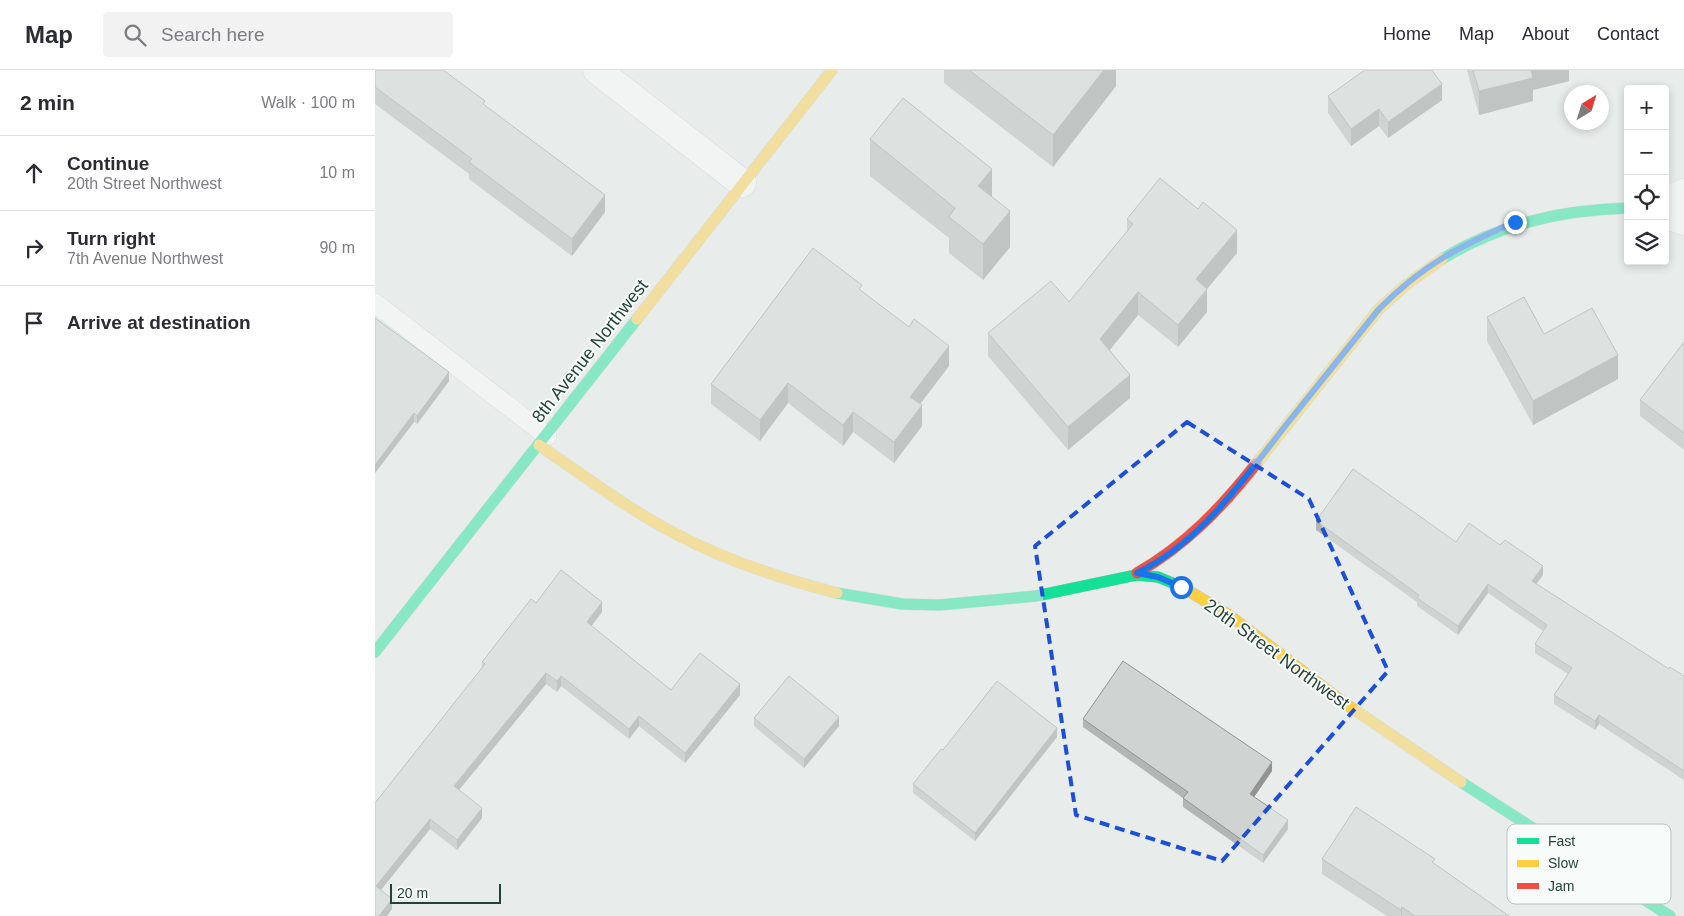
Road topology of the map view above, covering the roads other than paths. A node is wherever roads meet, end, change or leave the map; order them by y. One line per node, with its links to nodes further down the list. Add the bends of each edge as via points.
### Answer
1 (597, 70): 3 (street)
2 (832, 70): 3 (street, 8th Avenue Northwest)
3 (742, 183): 10 (street, 8th Avenue Northwest)
4 (1684, 192): 5 (street)
5 (1669, 199)
6 (1624, 208): 11 (street, via 1565,211 1515,222 1432,263 1379,309 1225,502 1182,546)
7 (1669, 215): 8 (street)
8 (1684, 221)
9 (375, 303): 10 (lane)
10 (543, 440): 11 (street, 20th Street Northwest, via 623,503 694,543 752,569 877,600 929,605 1002,600 1071,590); 12 (street, 8th Avenue Northwest)
11 (1137, 573): 13 (street, 20th Street Northwest, via 1158,577 1181,587 1222,611 1342,701)
12 (375, 652)
13 (1526, 824)
14 (1651, 904): 15 (street, 20th Street Northwest)
15 (1670, 916)

